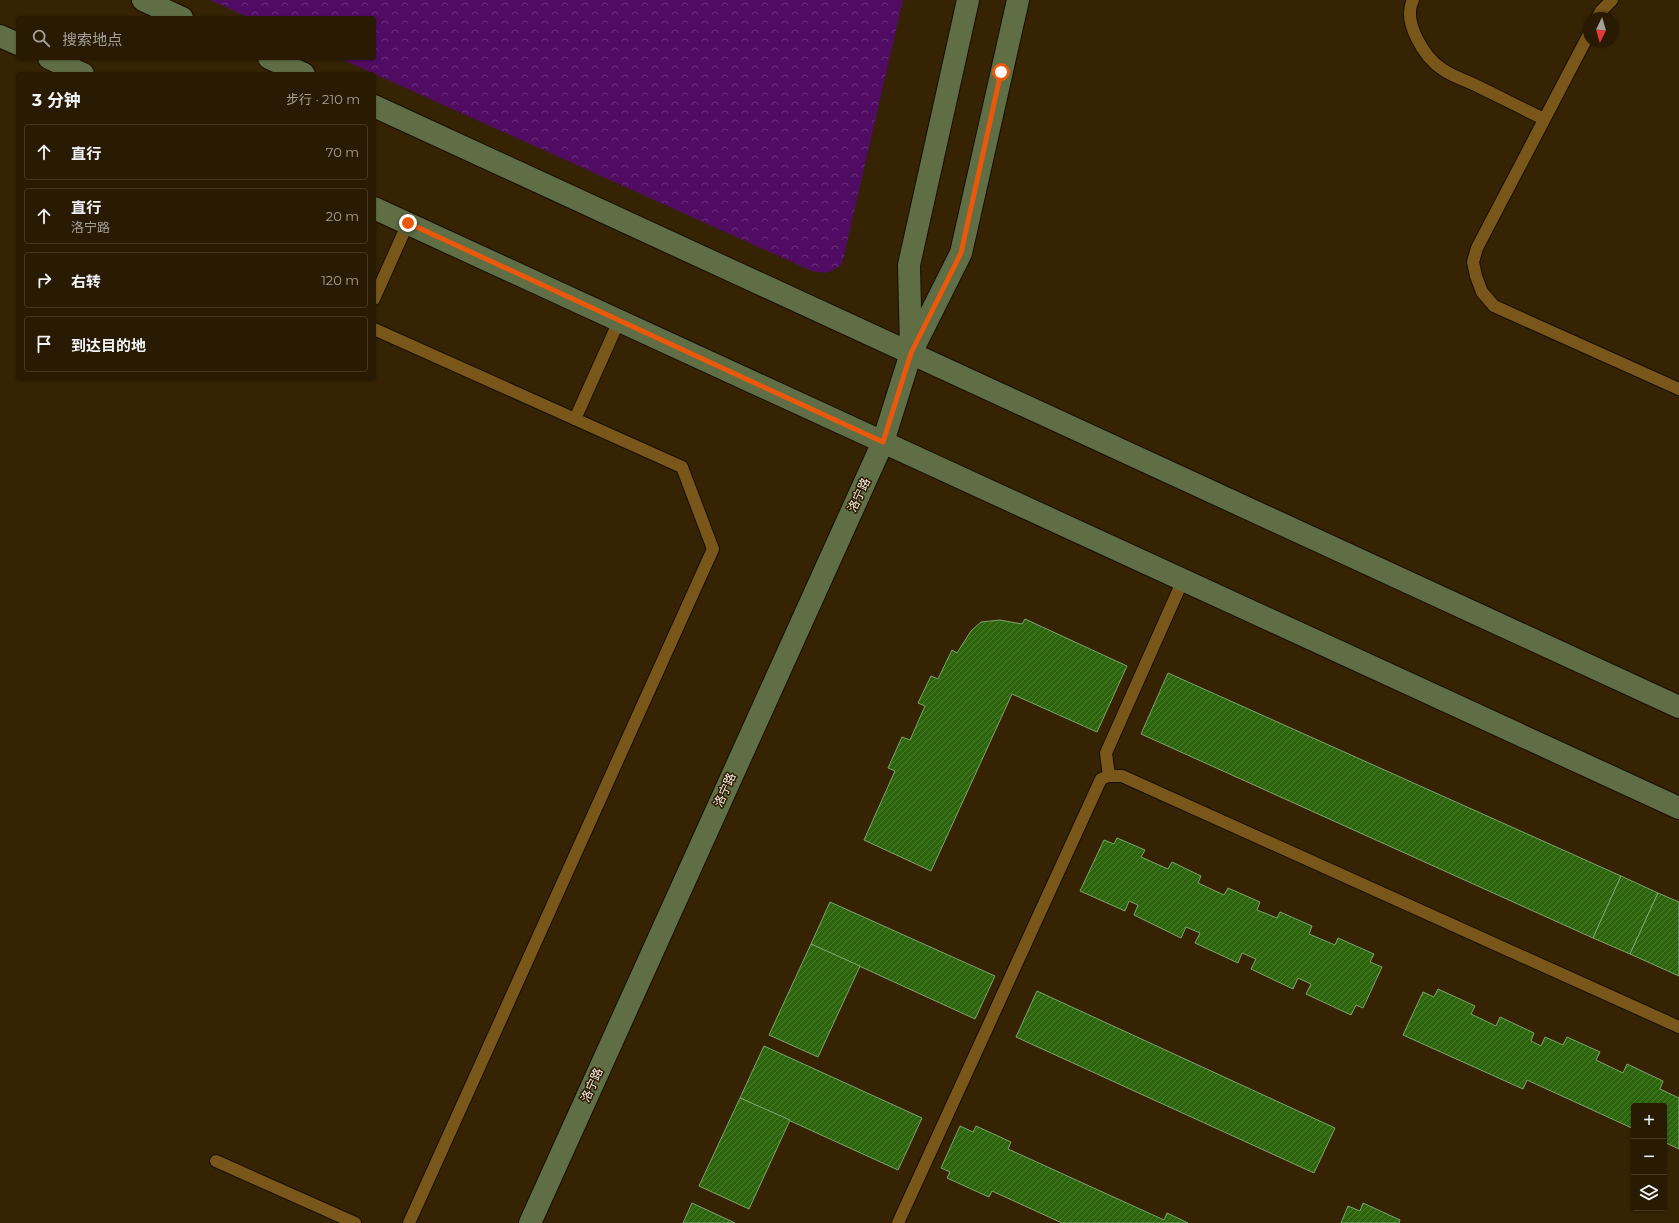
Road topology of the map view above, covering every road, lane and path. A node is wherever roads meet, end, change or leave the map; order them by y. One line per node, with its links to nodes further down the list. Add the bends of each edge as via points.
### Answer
1 (143, 0): 7 (main road)
2 (968, 0): 22 (main road, via 909,265)
3 (1018, 0): 22 (main road, via 961,253)
4 (1413, 0): 16 (lane, via 1410,16 1413,31 1424,50 1441,68)
5 (1612, 0): 6 (lane)
6 (1600, 12)
7 (178, 16)
8 (0, 36): 9 (main road)
9 (16, 43)
10 (1583, 45): 16 (lane)
11 (53, 60): 13 (main road)
12 (273, 60): 14 (main road)
13 (80, 72)
14 (300, 72)
15 (376, 107): 22 (main road)
16 (1544, 119): 23 (lane, via 1477,248 1473,262 1482,292 1494,306)
17 (376, 209): 18 (main road)
18 (408, 223): 19 (lane); 20 (main road)
19 (376, 294)
20 (619, 321): 24 (lane); 25 (main road)
21 (376, 330): 24 (lane)
22 (911, 353): 25 (main road, 洛宁路); 27 (main road)
23 (1679, 389)
24 (575, 419): 33 (lane, via 682,467 713,549)
25 (883, 442): 26 (main road); 34 (main road, 洛宁路)
26 (1183, 580): 28 (lane, via 1106,754); 29 (main road)
27 (1679, 706)
28 (1109, 776): 30 (lane, via 1129,779); 35 (lane, via 1101,779)
29 (1679, 808)
30 (1679, 1027)
31 (216, 1161): 32 (lane)
32 (355, 1223)
33 (409, 1223)
34 (530, 1223)
35 (898, 1223)

